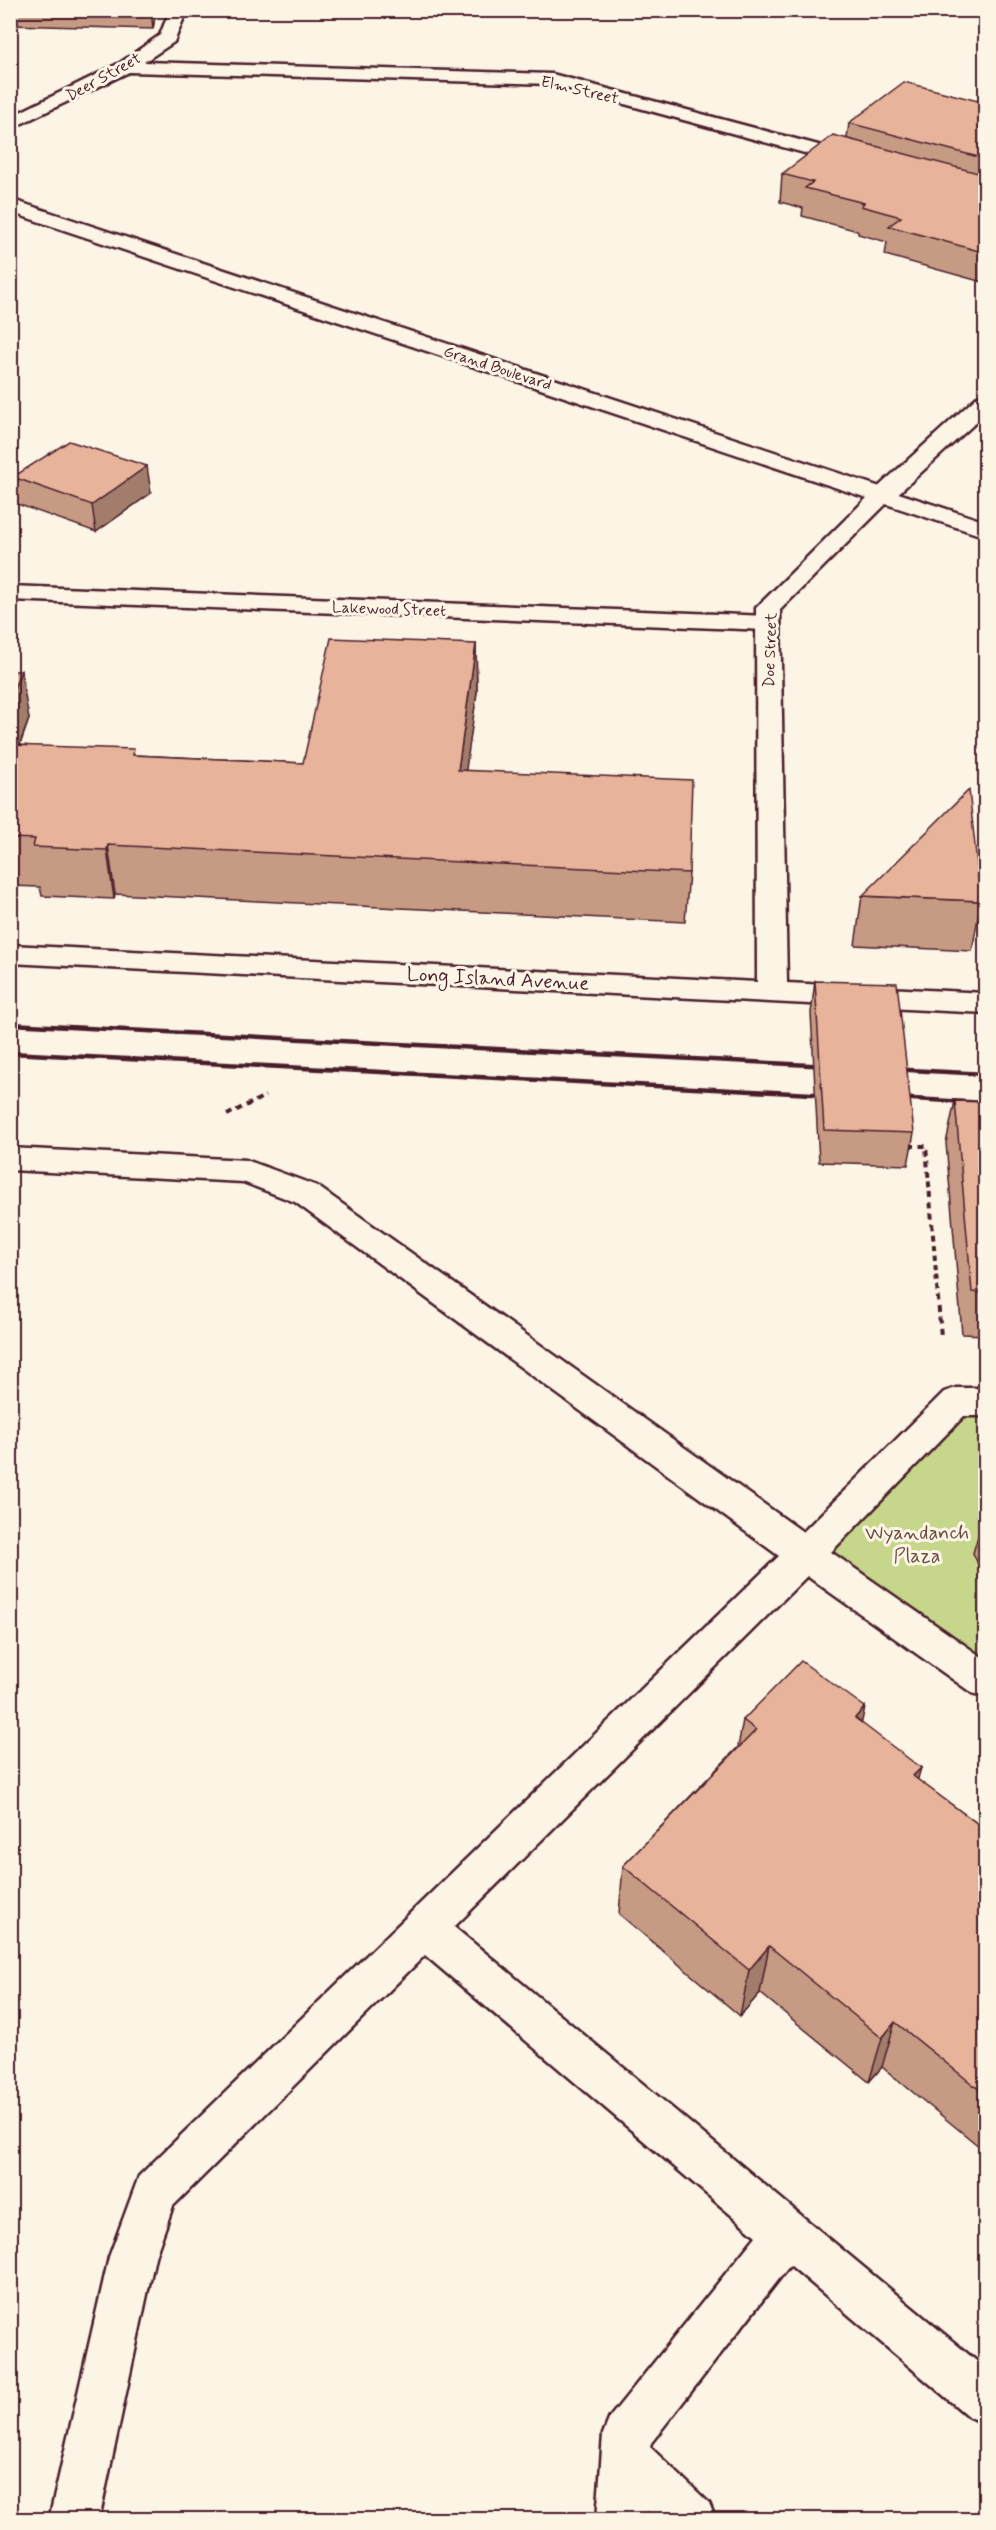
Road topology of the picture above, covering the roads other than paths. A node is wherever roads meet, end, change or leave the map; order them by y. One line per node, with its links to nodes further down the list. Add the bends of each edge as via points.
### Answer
1 (179, 10): 2 (street, Deer Street, via 168,38)
2 (126, 67): 3 (street, Deer Street); 4 (street, Elm Street, via 552,80)
3 (10, 124)
4 (871, 165)
5 (10, 205): 7 (street, Grand Boulevard)
6 (986, 401): 7 (street, Doe Street)
7 (883, 495): 8 (street, Grand Boulevard); 10 (street, Doe Street, via 768,608)
8 (986, 530)
9 (10, 592): 10 (street, Lakewood Street)
10 (768, 623): 12 (street, Doe Street)
11 (10, 954): 12 (street, Long Island Avenue)
12 (772, 992): 13 (street, Long Island Avenue)
13 (986, 1003)
14 (10, 1159): 16 (street, via 246,1171 306,1194)
15 (986, 1402): 16 (street, via 956,1402)
16 (805, 1554): 17 (street); 18 (street)
17 (986, 1681)
18 (424, 1928): 19 (street); 22 (street, via 155,2192 132,2257)
19 (787, 2233): 20 (street); 21 (street, via 627,2434)
20 (986, 2400)
21 (626, 2457): 23 (street); 24 (street)
22 (74, 2520)
23 (622, 2520)
24 (692, 2520)

